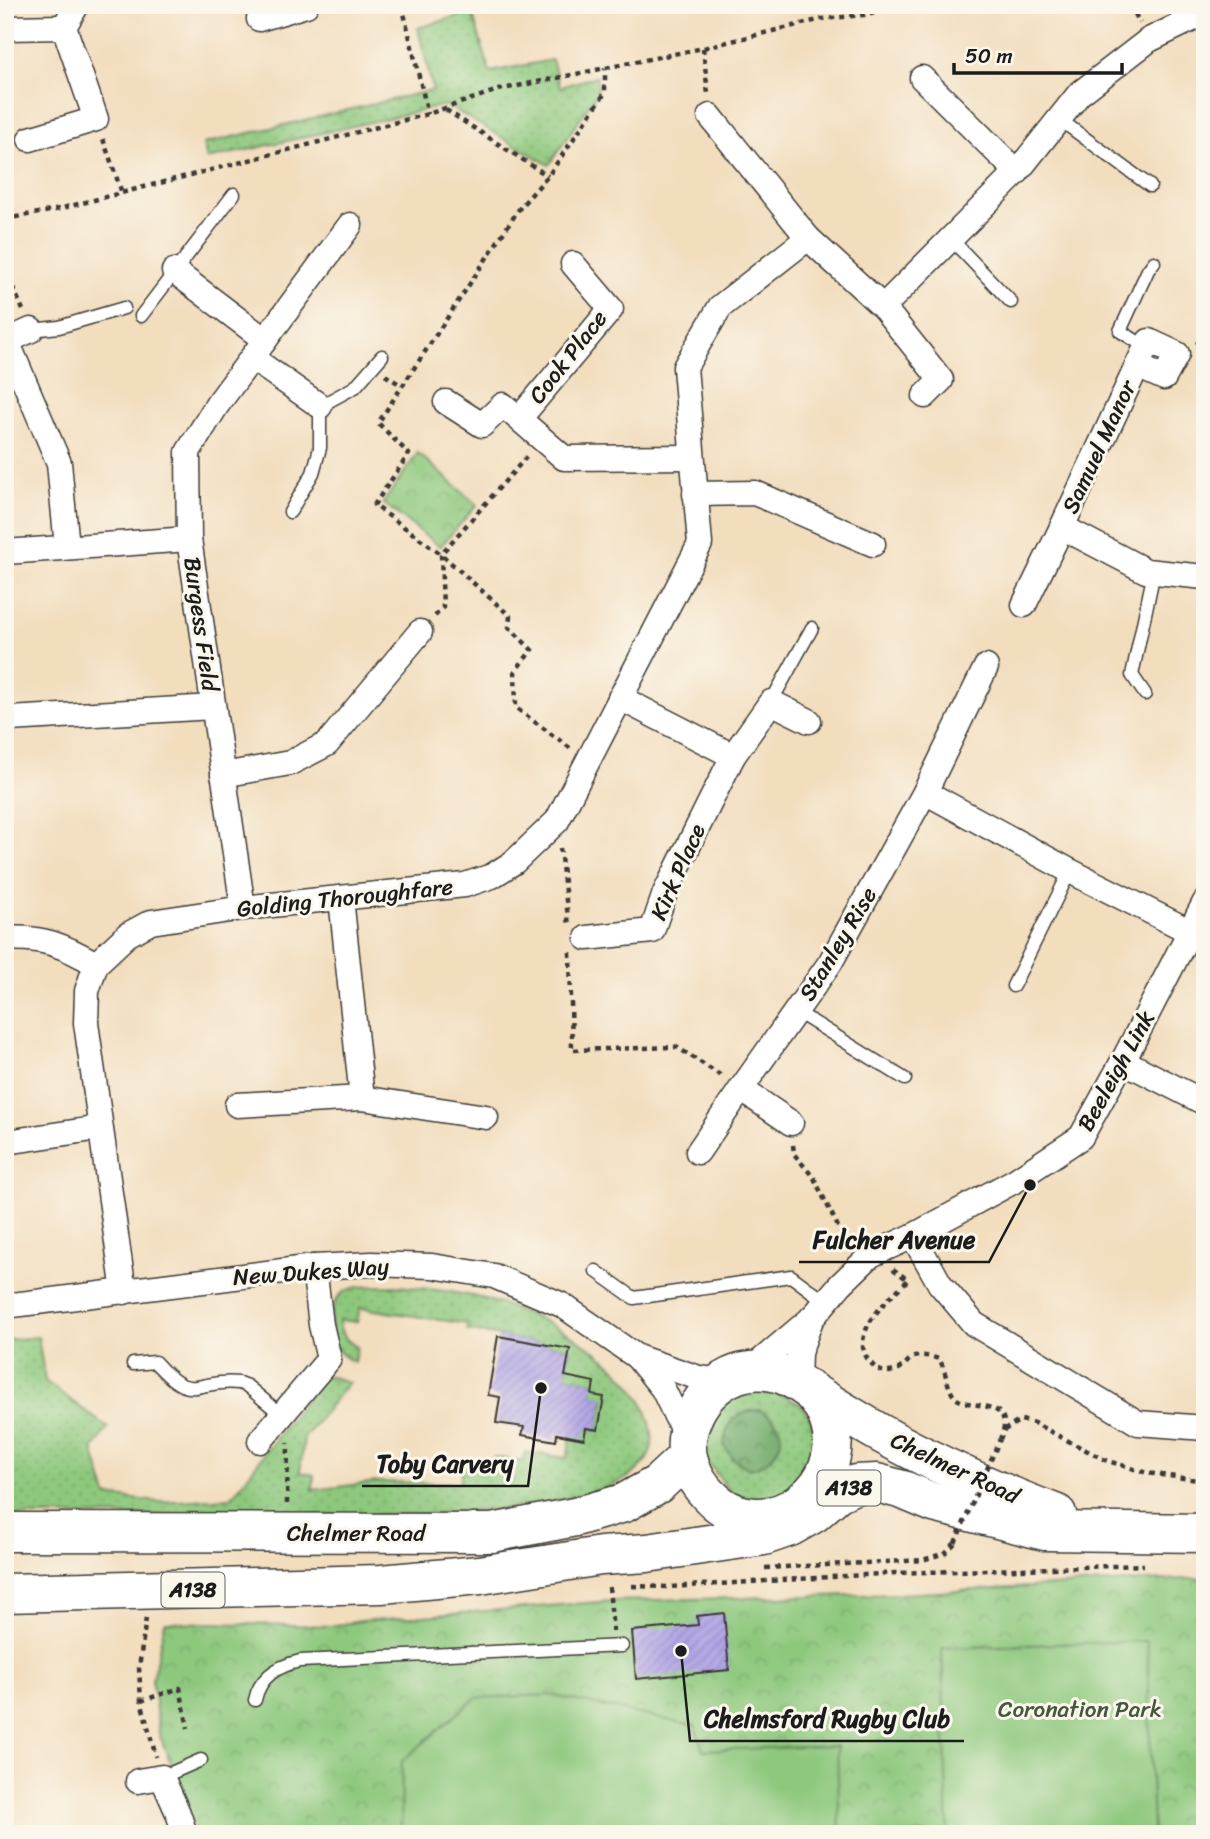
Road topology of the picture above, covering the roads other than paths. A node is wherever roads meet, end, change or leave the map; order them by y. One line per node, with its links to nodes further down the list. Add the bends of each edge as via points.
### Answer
1 (306, 5): 4 (street)
2 (1205, 13): 8 (street, via 1149,40 1079,94)
3 (71, 16): 5 (street); 9 (street, via 96,119)
4 (259, 19)
5 (5, 28)
6 (922, 78): 10 (street)
7 (710, 116): 14 (street)
8 (1059, 118): 10 (street); 11 (lane)
9 (30, 139)
10 (1017, 172): 15 (street)
11 (1150, 186)
12 (234, 194): 18 (lane)
13 (350, 225): 24 (street, Burgess Field)
14 (808, 238): 20 (street); 31 (street, Golding Thoroughfare, via 720,307 685,368)
15 (951, 239): 19 (lane); 20 (street)
16 (1154, 262): 26 (lane, via 1120,331)
17 (573, 264): 30 (street, Cook Place, via 611,309)
18 (174, 271): 22 (lane); 24 (street)
19 (1011, 302)
20 (883, 307): 27 (street, via 941,380)
21 (124, 309): 23 (lane)
22 (141, 316)
23 (31, 330): 37 (street, via 7,341 59,463)
24 (259, 349): 29 (street); 35 (street, Burgess Field, via 188,452)
25 (382, 356): 29 (lane, via 355,387)
26 (1141, 357): 34 (street, Samuel Manor)
27 (925, 396)
28 (446, 402): 30 (street, Cook Place, via 482,425 503,405)
29 (320, 406): 33 (lane, via 320,449 313,473)
30 (519, 419): 31 (street, Cook Place, via 564,458)
31 (692, 457): 32 (street, Golding Thoroughfare)
32 (695, 494): 36 (street, via 755,493); 46 (street, Golding Thoroughfare, via 699,544)
33 (290, 512)
34 (1062, 527): 39 (street, Samuel Manor); 41 (street, Samuel Manor)
35 (189, 539): 37 (street); 48 (street, Burgess Field)
36 (873, 544)
37 (66, 547): 38 (street)
38 (5, 552)
39 (1154, 572): 40 (street, Samuel Manor); 45 (lane, via 1132,675)
40 (1205, 577)
41 (1024, 606)
42 (812, 628): 47 (lane)
43 (421, 632): 52 (street, via 327,744 290,763)
44 (986, 667): 53 (street, Stanley Rise)
45 (1145, 694)
46 (620, 698): 51 (street); 55 (street, Golding Thoroughfare, via 557,821 514,862 465,885)
47 (771, 702): 50 (street); 51 (street, Kirk Place)
48 (213, 707): 49 (street); 52 (street, Burgess Field)
49 (10, 719)
50 (809, 721)
51 (733, 756): 59 (street, Kirk Place, via 665,893 652,931)
52 (223, 775): 57 (street, Burgess Field)
53 (925, 792): 54 (street); 63 (street, Stanley Rise, via 830,963)
54 (1070, 871): 58 (street); 62 (lane)
55 (341, 898): 57 (street, Golding Thoroughfare); 67 (street)
56 (1205, 902): 58 (street, Beeleigh Link)
57 (243, 908): 61 (street, Golding Thoroughfare, via 152,922 127,935)
58 (1189, 931): 64 (street, Beeleigh Link)
59 (576, 938)
60 (5, 939): 61 (street, via 24,937 65,946)
61 (96, 964): 72 (street, via 87,991 86,1023)
62 (1013, 986)
63 (797, 1012): 65 (lane); 66 (street, Stanley Rise)
64 (1124, 1061): 68 (street); 75 (street, Beeleigh Link, via 1081,1137 1016,1180)
65 (905, 1079)
66 (741, 1089): 71 (street); 74 (street, Stanley Rise)
67 (362, 1098): 69 (street); 70 (street)
68 (1205, 1103)
69 (237, 1105)
70 (486, 1116)
71 (791, 1123)
72 (100, 1128): 73 (street); 78 (street)
73 (9, 1137)
74 (698, 1152)
75 (913, 1236): 80 (street, Beeleigh Link, via 871,1255); 86 (street, via 940,1284 974,1324 1138,1423)
76 (314, 1267): 78 (street, New Dukes Way); 81 (street, New Dukes Way, via 432,1266 494,1276 562,1305); 85 (street, via 329,1359)
77 (596, 1271): 80 (lane, via 634,1298 791,1276)
78 (124, 1292): 79 (street, New Dukes Way)
79 (5, 1306)
80 (819, 1309): 83 (street, Beeleigh Link); 84 (street, Beeleigh Link, via 799,1353)
81 (638, 1357): 83 (street, New Dukes Way, via 699,1378); 88 (street, New Dukes Way, via 663,1389)
82 (133, 1364): 85 (lane, via 155,1362 175,1383 188,1388 247,1386)
83 (735, 1376): 84 (main road, Chelmer Road / A138, via 771,1371 792,1377); 88 (main road, Chelmer Road, via 704,1396 692,1416)
84 (805, 1387): 89 (main road, Chelmer Road / A138, via 824,1408 831,1428 833,1449); 92 (main road, Chelmer Road / A138, via 959,1473)
85 (286, 1411): 87 (street)
86 (1205, 1428)
87 (260, 1441)
88 (687, 1448): 90 (main road, Chelmer Road / A138, via 697,1481 710,1497 748,1516); 93 (main road, Chelmer Road, via 658,1485 639,1497 601,1511 492,1533)
89 (819, 1486): 90 (main road, Chelmer Road / A138, via 805,1501); 91 (main road, Chelmer Road / A138, via 839,1467 861,1462 885,1464)
90 (769, 1516): 95 (main road, Chelmer Road / A138, via 659,1537)
91 (1001, 1520): 92 (main road, Chelmer Road / A138, via 1045,1531); 95 (main road, Chelmer Road / A138, via 877,1483 856,1484 790,1527 764,1536 647,1553)
92 (1105, 1531): 94 (main road, Chelmer Road / A138)
93 (5, 1532)
94 (1205, 1533)
95 (605, 1571): 96 (main road, Chelmer Road / A138, via 381,1584)
96 (12, 1594)
97 (617, 1646): 98 (lane, via 300,1661 274,1670)
98 (255, 1700)
99 (201, 1760): 100 (lane)
100 (150, 1779): 101 (street, via 178,1813)
101 (185, 1834)

